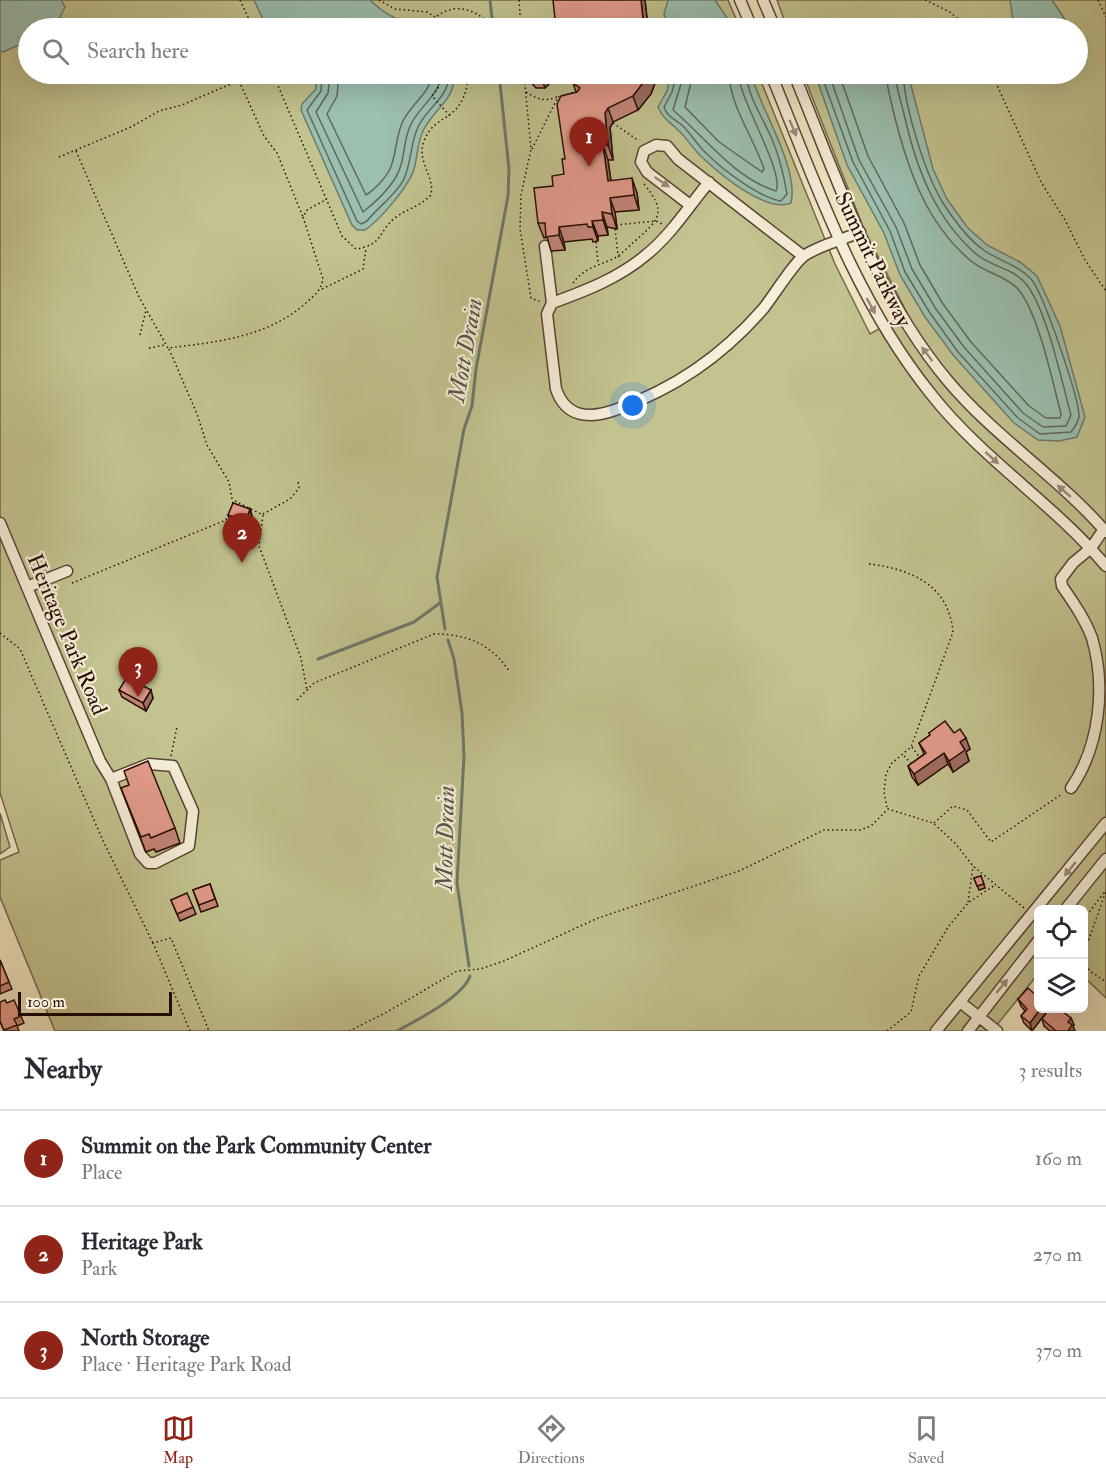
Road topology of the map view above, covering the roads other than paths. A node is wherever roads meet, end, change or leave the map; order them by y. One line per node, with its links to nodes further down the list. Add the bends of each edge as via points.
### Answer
1 (740, 0): 3 (street)
2 (763, 0): 4 (street)
3 (748, 18)
4 (771, 18)
5 (775, 84): 10 (street, Summit Parkway, one-way to 10)
6 (798, 84): 9 (street, Summit Parkway)
7 (709, 182): 8 (street); 8 (street, one-way to 8, via 667,146 656,145 644,151 641,162 647,172); 12 (street)
8 (690, 205): 13 (street, via 667,234 625,271)
9 (860, 232): 10 (street); 15 (street, Summit Parkway, one-way to 9, via 987,423 947,380 900,313)
10 (840, 241): 12 (street); 16 (street, Summit Parkway, one-way to 16, via 882,326 932,395 979,447)
11 (545, 246): 13 (street)
12 (803, 256): 13 (street, via 762,310 698,370 645,399 594,416 581,416 569,410 559,398 547,314)
13 (551, 300)
14 (0, 523): 19 (street, Heritage Park Road)
15 (1105, 531): 16 (street)
16 (1090, 548): 17 (street, Summit Parkway); 21 (street, via 1061,579 1092,637 1101,679 1099,717 1092,747)
17 (1106, 566)
18 (67, 571): 19 (street)
19 (27, 587): 20 (street, Heritage Park Road)
20 (111, 779): 20 (street, Heritage Park Road, via 140,854 148,863 189,846 193,812 173,766 149,764)
21 (1071, 788)
22 (1106, 823): 26 (street, one-way to 26)
23 (1106, 859): 24 (street)
24 (1068, 905)
25 (1034, 946): 27 (street, one-way to 25)
26 (960, 1002): 27 (street); 28 (street)
27 (979, 1016): 29 (street); 30 (street)
28 (936, 1031)
29 (968, 1031)
30 (997, 1031)

